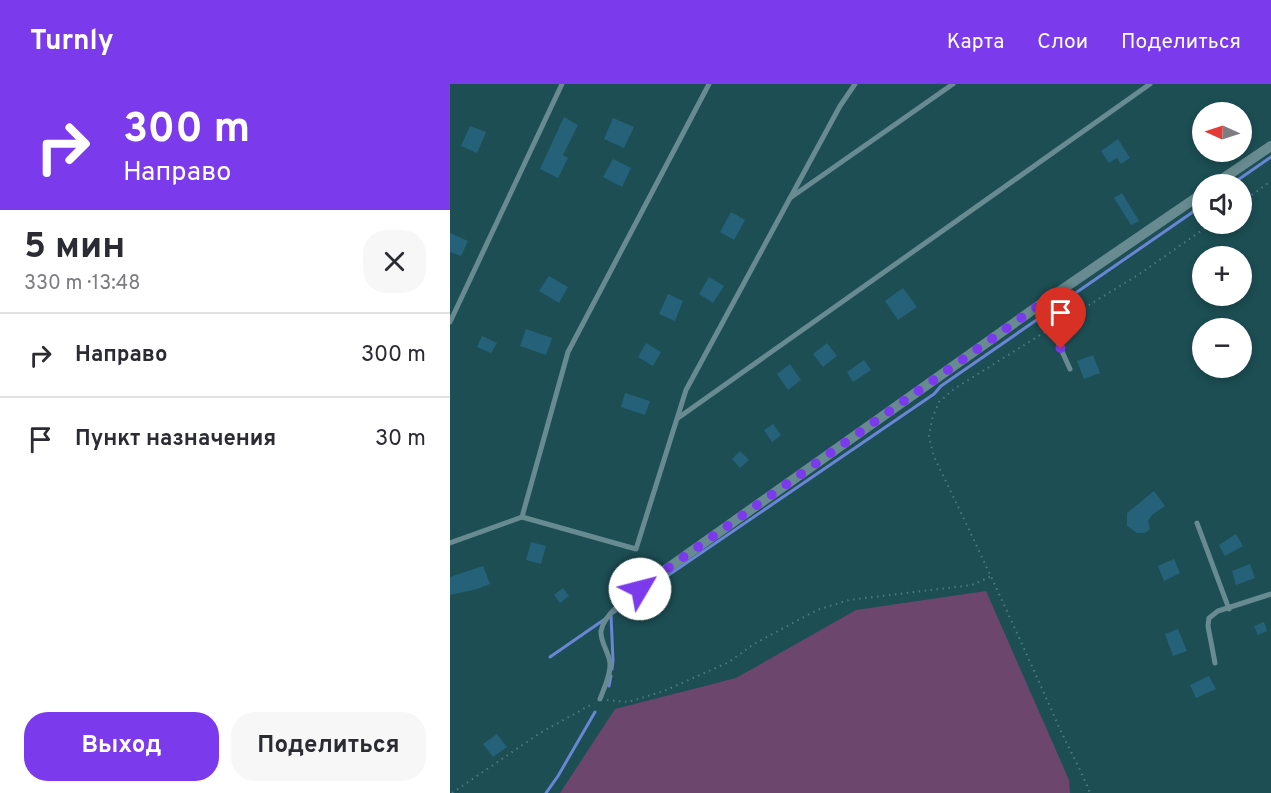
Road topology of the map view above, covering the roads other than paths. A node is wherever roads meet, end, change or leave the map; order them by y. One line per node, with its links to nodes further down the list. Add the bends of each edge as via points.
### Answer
1 (562, 84): 11 (lane)
2 (709, 84): 14 (lane, via 568,352)
3 (855, 84): 8 (lane)
4 (953, 84): 8 (lane)
5 (1150, 84): 13 (lane)
6 (1271, 146): 7 (street)
7 (1230, 174)
8 (789, 199): 13 (lane, via 687,390)
9 (1192, 201): 10 (street)
10 (1041, 304): 12 (lane); 17 (street)
11 (450, 322)
12 (1070, 369)
13 (677, 419): 14 (lane, via 636,549)
14 (522, 517): 16 (lane)
15 (1197, 523): 19 (lane)
16 (450, 543)
17 (654, 578): 21 (lane, via 612,610 601,628 610,663)
18 (1271, 594): 19 (lane)
19 (1229, 609): 20 (lane, via 1209,618)
20 (1215, 663)
21 (600, 699)

